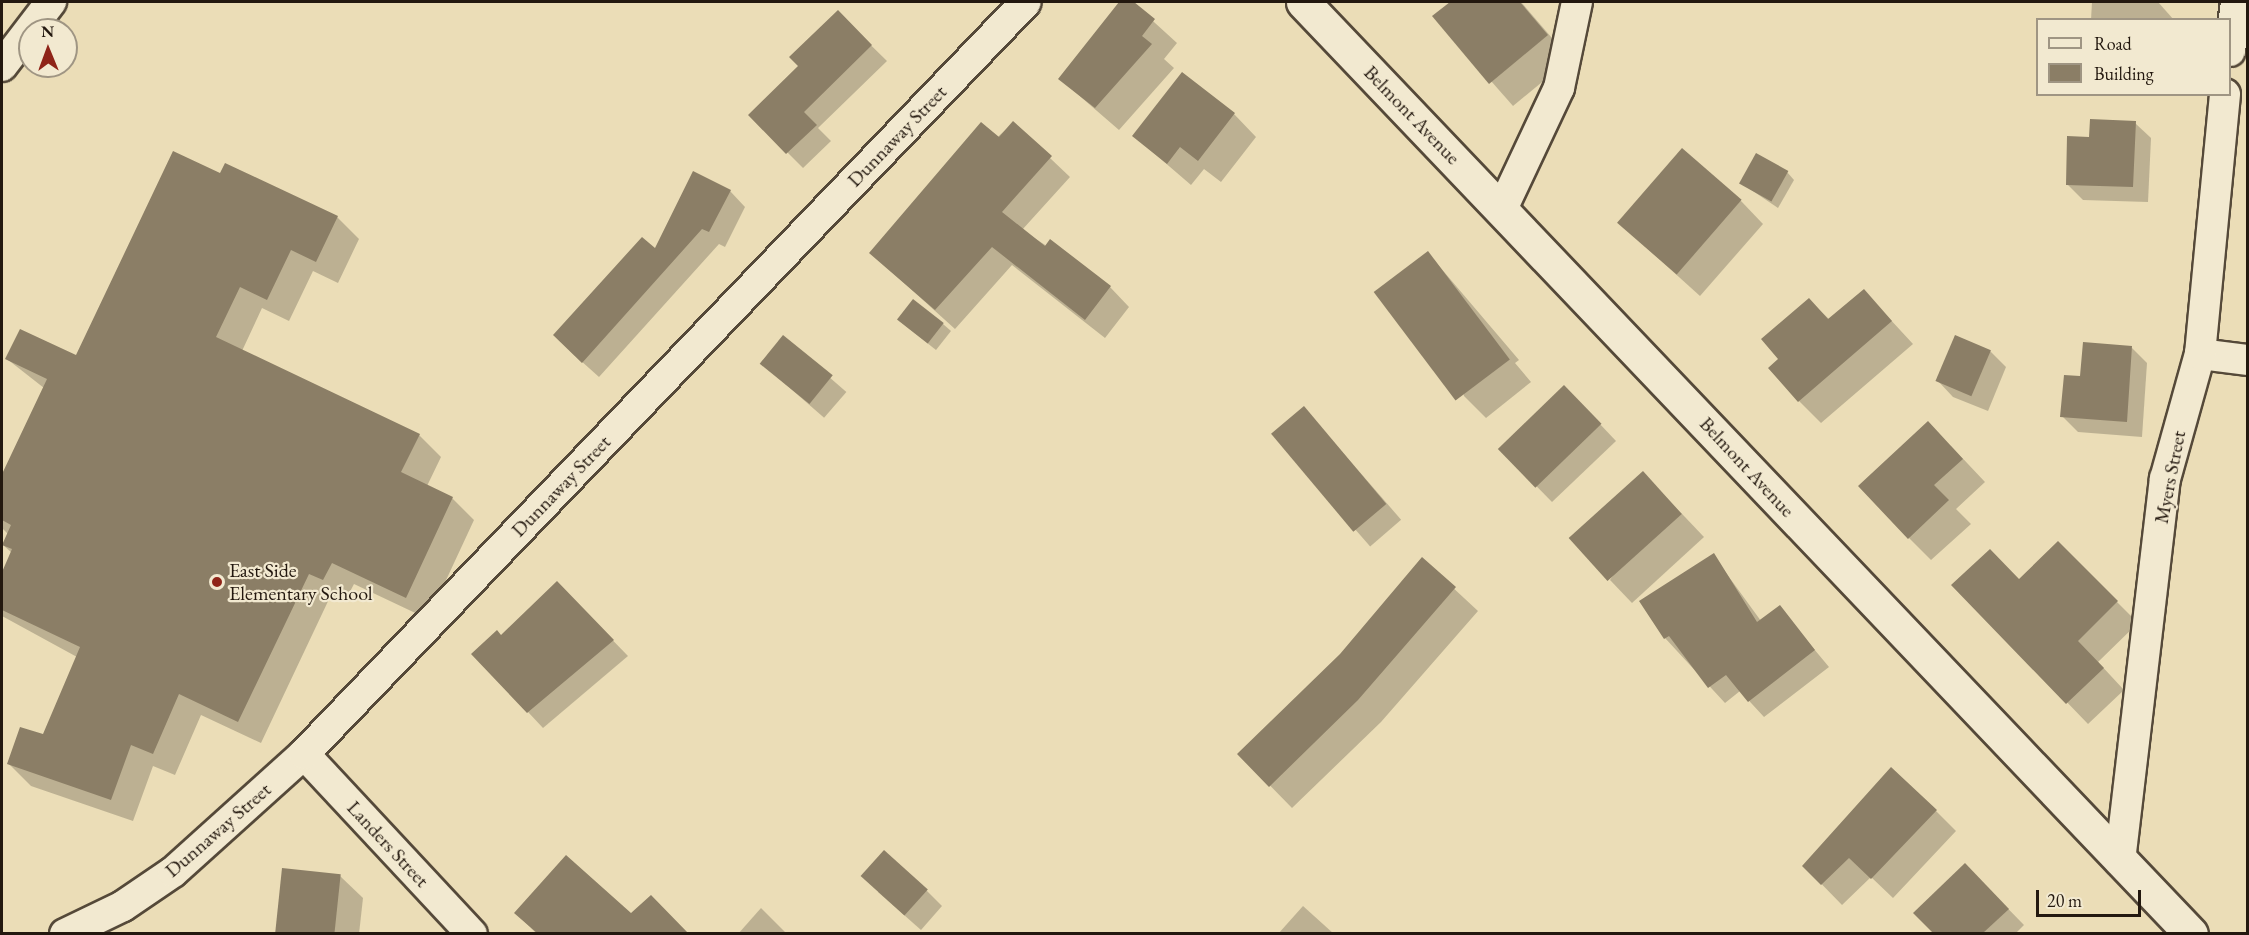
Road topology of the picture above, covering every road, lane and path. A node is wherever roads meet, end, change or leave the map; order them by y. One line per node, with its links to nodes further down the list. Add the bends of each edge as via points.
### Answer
1 (51, 2): 9 (street)
2 (1026, 2): 14 (street, Dunnaway Street)
3 (1303, 2): 11 (main road, Belmont Avenue)
4 (1577, 2): 11 (street, via 1559,88)
5 (2236, 2): 6 (street)
6 (2231, 38)
7 (2231, 52): 8 (street)
8 (2247, 55)
9 (2, 66)
10 (2225, 96): 12 (street, Myers Street)
11 (1502, 209): 15 (main road, Belmont Avenue)
12 (2200, 354): 13 (street); 15 (street, Myers Street, via 2165,478)
13 (2247, 360)
14 (304, 754): 16 (street, Dunnaway Street, via 173,872 123,906); 17 (street, Landers Street)
15 (2120, 861): 18 (main road, Belmont Avenue)
16 (65, 933)
17 (472, 933)
18 (2191, 933)

